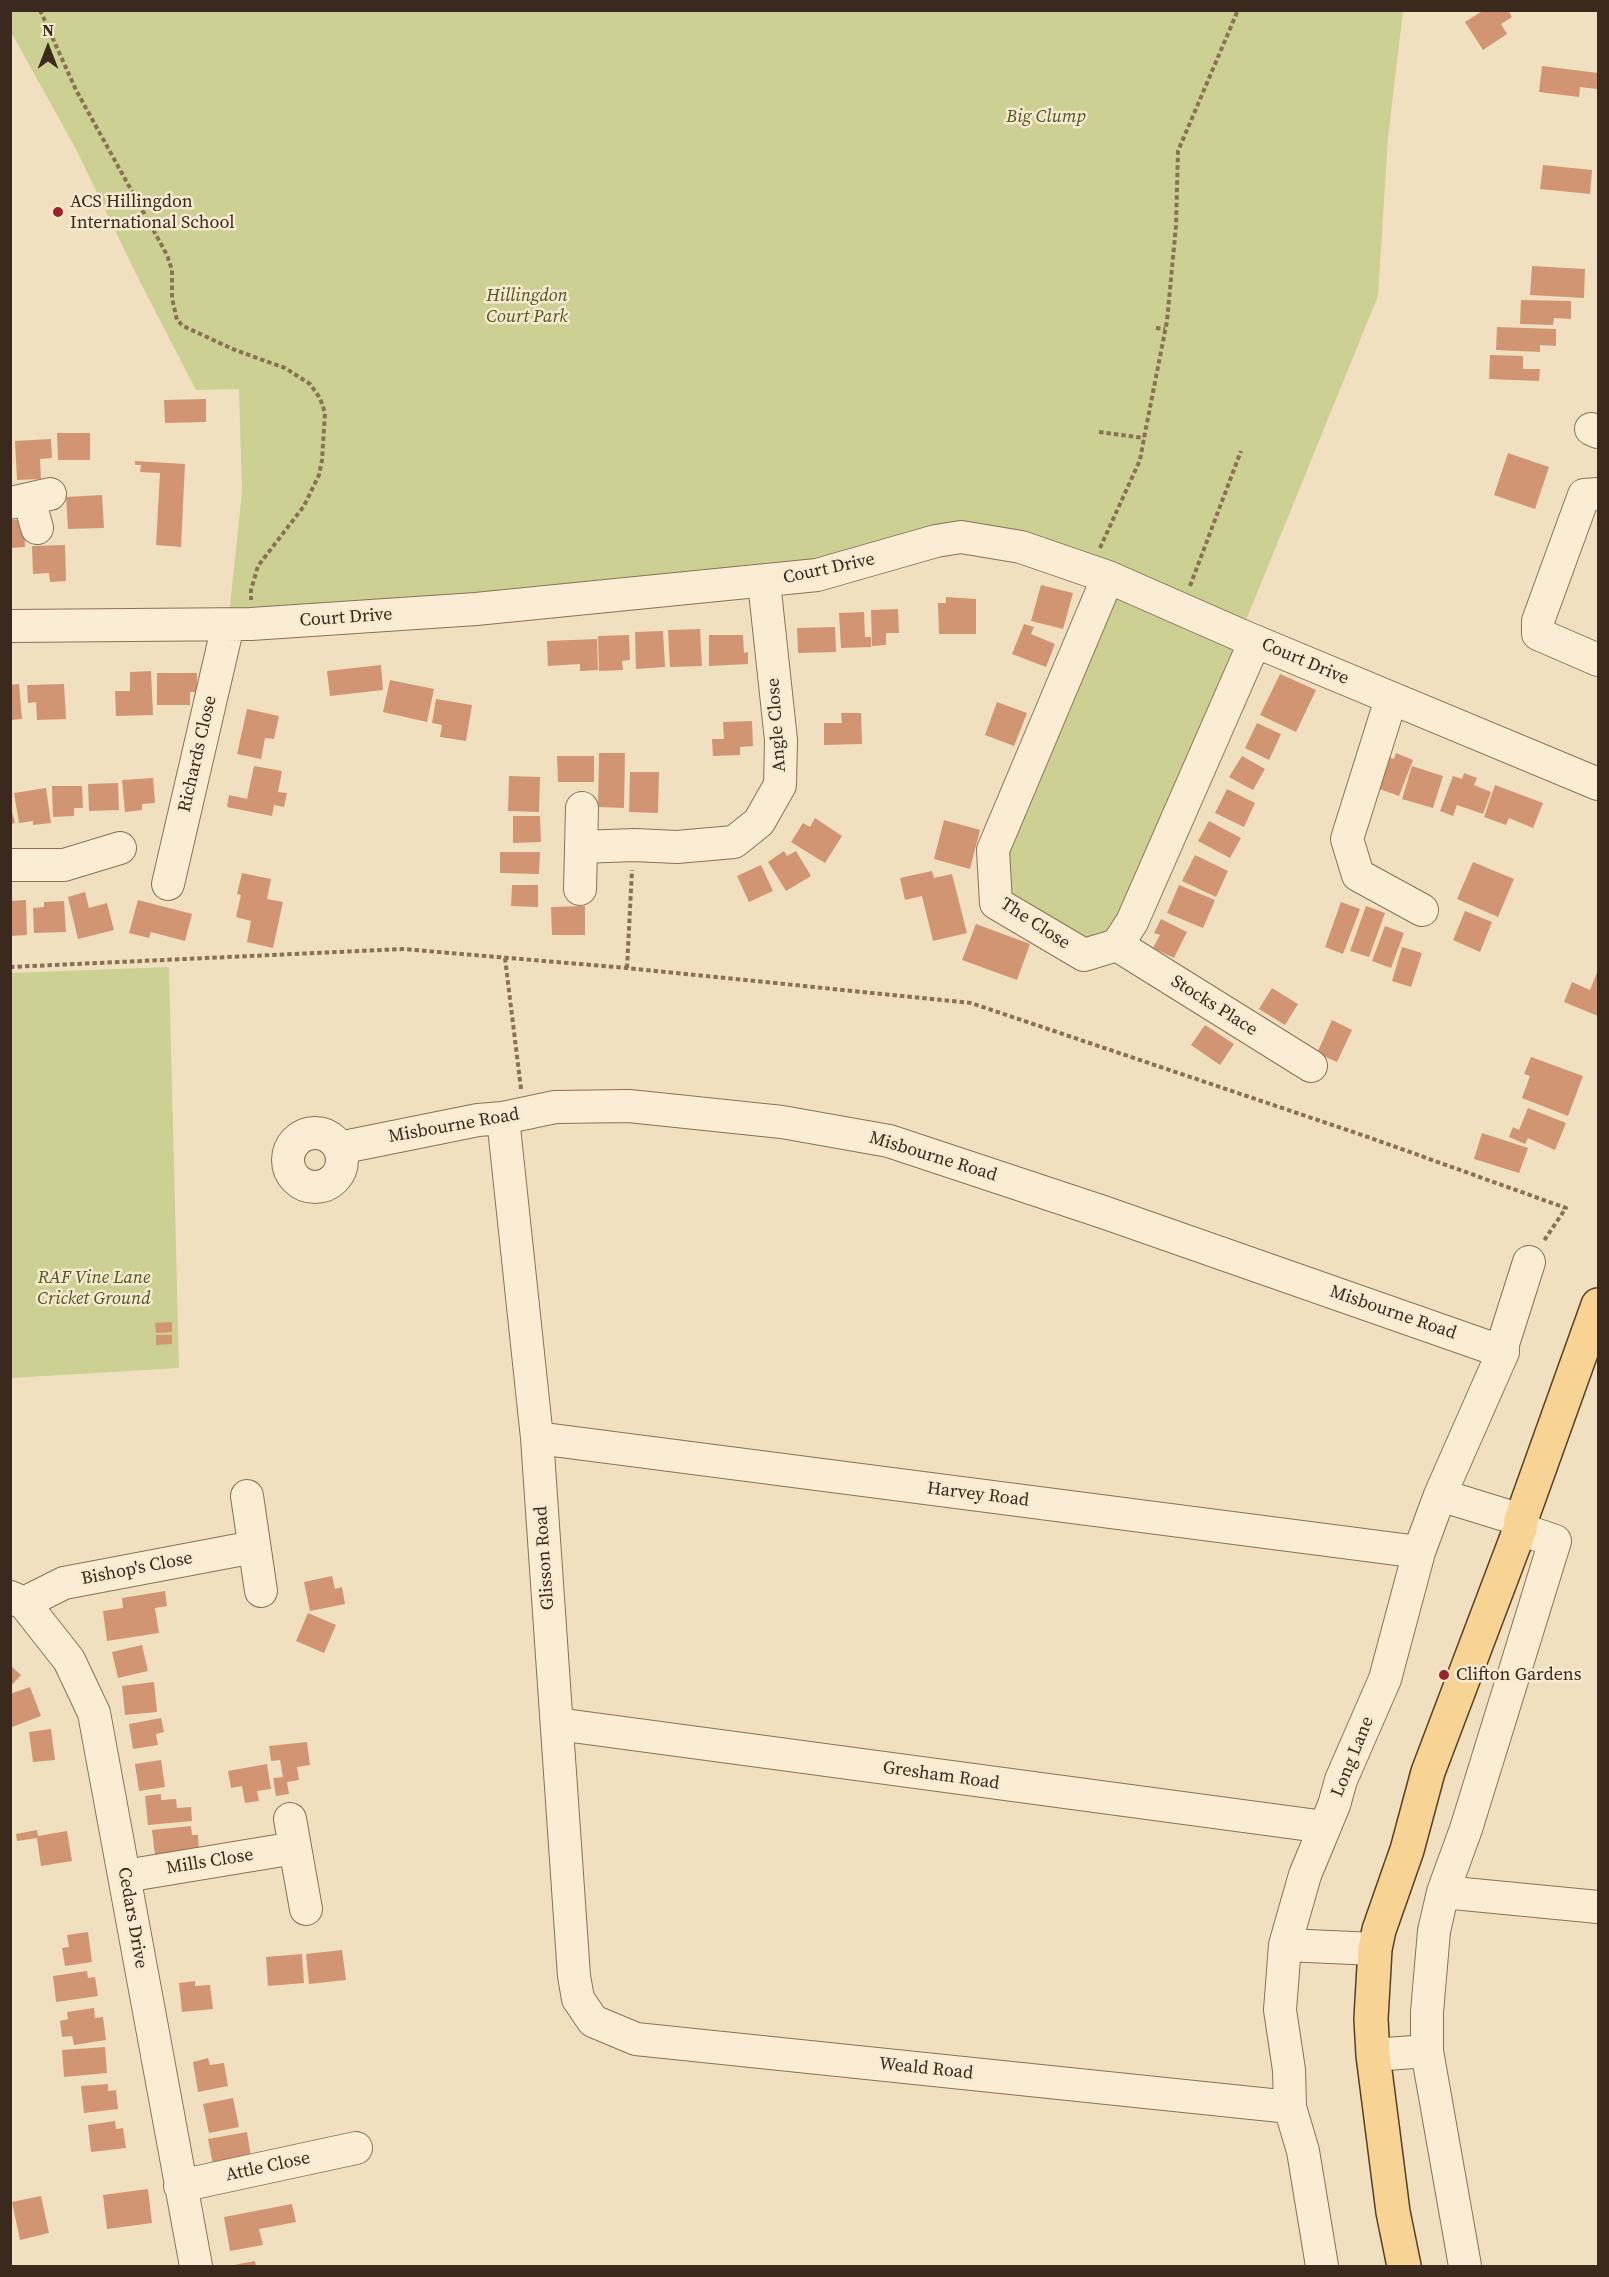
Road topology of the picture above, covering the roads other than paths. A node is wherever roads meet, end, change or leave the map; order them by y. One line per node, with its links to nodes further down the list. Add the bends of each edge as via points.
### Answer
1 (1599, 494): 7 (street, via 1584,495 1538,621 1538,634)
2 (1099, 574): 3 (street, Court Drive, via 1021,547 961,537 817,575); 6 (street, Court Drive); 17 (street, The Close, via 993,850 996,903 1084,955)
3 (764, 582): 4 (street, Court Drive, via 476,609); 11 (street, Angle Close, via 781,740 780,784 759,822 734,842 677,847)
4 (240, 624): 5 (street, Court Drive); 14 (street, Richards Close)
5 (10, 626)
6 (1255, 641): 8 (street, Court Drive); 17 (street, via 1132,922)
7 (1599, 660)
8 (1391, 699): 9 (street, Court Drive); 16 (street, via 1347,839 1358,874)
9 (1599, 784)
10 (582, 808): 11 (street)
11 (581, 847): 15 (street)
12 (120, 848): 13 (street, via 64,865)
13 (10, 865)
14 (168, 884)
15 (580, 889)
16 (1422, 910)
17 (1117, 945): 18 (street, Stocks Place)
18 (1311, 1066)
19 (514, 1116): 20 (street, Misbourne Road); 23 (street, Misbourne Road, via 555,1107 629,1106 782,1122 889,1141); 24 (street, Glisson Road)
20 (339, 1148)
21 (1530, 1262): 23 (street, Long Lane)
22 (1599, 1305): 27 (main road)
23 (1503, 1352): 25 (street, Long Lane)
24 (537, 1438): 29 (street, Harvey Road); 32 (street, Glisson Road)
25 (1440, 1495): 27 (street); 29 (street, Long Lane)
26 (247, 1496): 28 (street)
27 (1520, 1525): 35 (street, via 1555,1541); 39 (main road, via 1428,1772)
28 (254, 1547): 30 (street); 31 (street, Bishop's Close, via 64,1583)
29 (1419, 1551): 33 (street, Long Lane, via 1385,1679)
30 (261, 1591)
31 (17, 1600): 34 (street, Cedars Drive, via 69,1660 94,1713)
32 (557, 1724): 33 (street, Gresham Road); 40 (street, Glisson Road)
33 (1325, 1827): 38 (street, Long Lane, via 1305,1875)
34 (125, 1876): 37 (street, Mills Close, via 292,1833); 45 (street, Cedars Drive)
35 (1443, 1892): 36 (street); 41 (street, via 1434,1931)
36 (1599, 1907)
37 (306, 1909)
38 (1285, 1945): 39 (street); 43 (street, Long Lane, via 1280,2010)
39 (1375, 1949): 42 (main road)
40 (578, 1998): 43 (street, Weald Road, via 593,2021 636,2040)
41 (1427, 2051): 42 (street); 49 (street)
42 (1373, 2055): 48 (main road)
43 (1290, 2107): 47 (street, Long Lane, via 1303,2151)
44 (356, 2148): 45 (street, Attle Close)
45 (180, 2187): 46 (street, Cedars Drive)
46 (196, 2266)
47 (1323, 2266)
48 (1404, 2266)
49 (1466, 2266)

